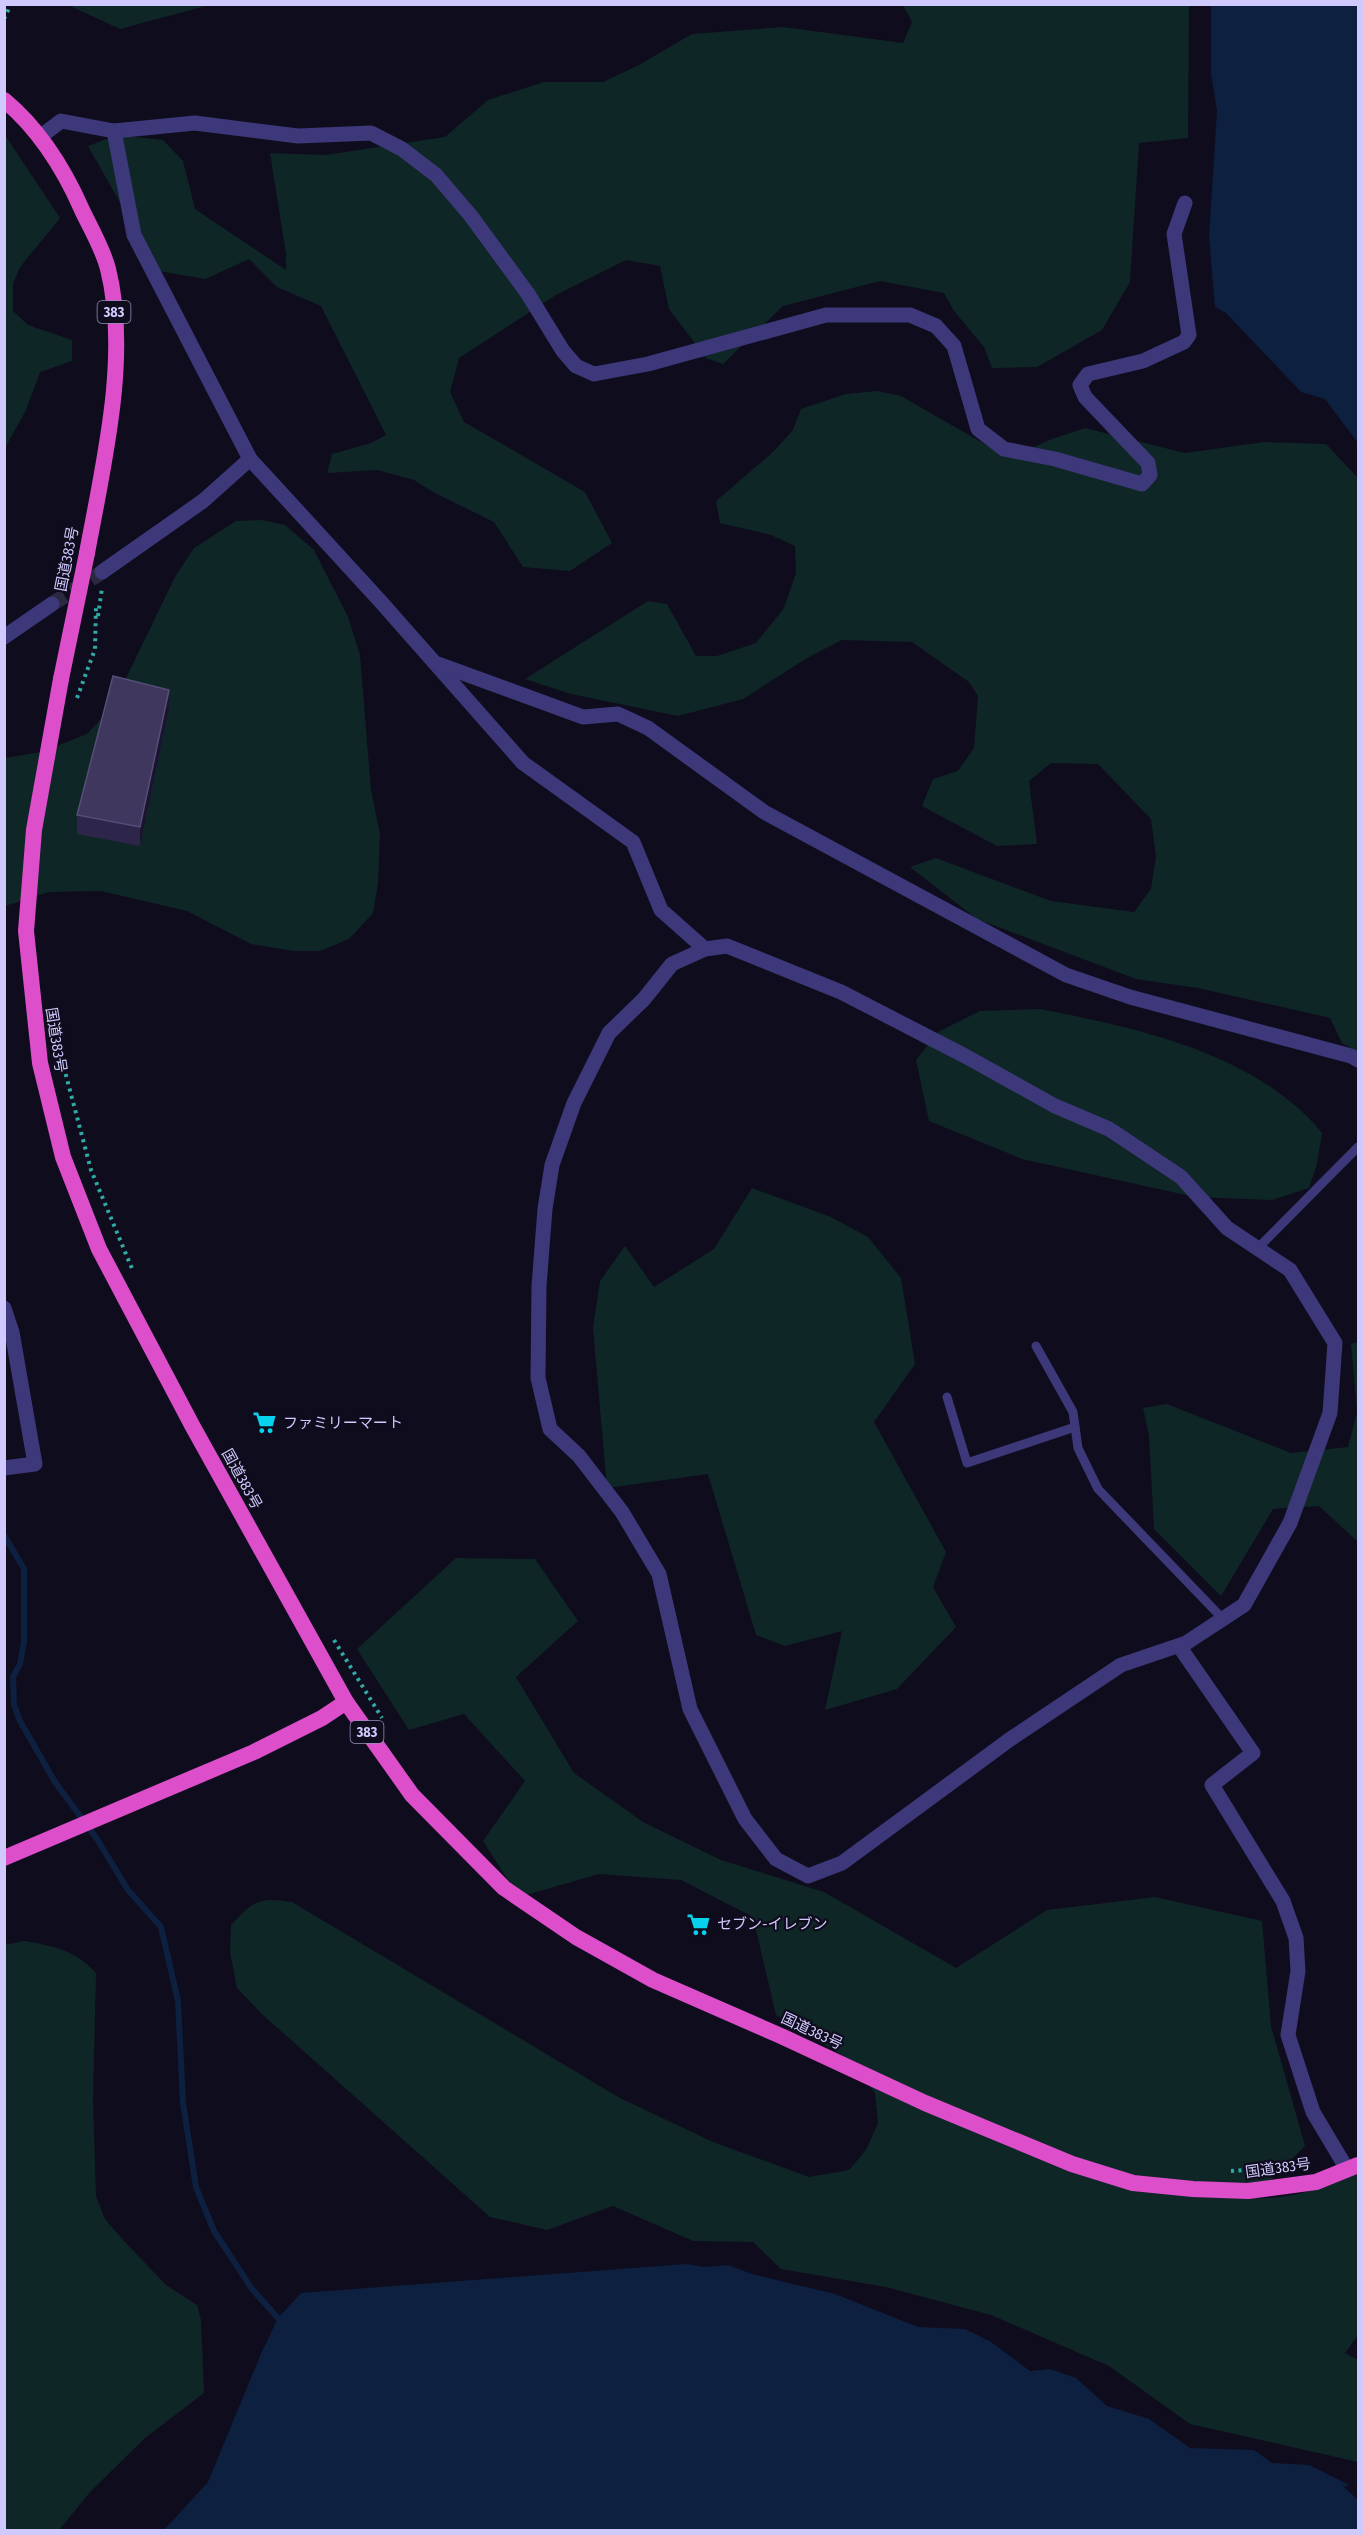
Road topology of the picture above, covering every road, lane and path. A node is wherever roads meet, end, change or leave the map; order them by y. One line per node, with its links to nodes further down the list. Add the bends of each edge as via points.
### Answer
1 (11, 4): 2 (path)
2 (4, 19)
3 (4, 99): 5 (highway, 国道383号 / 383)
4 (114, 132): 5 (street, via 61,121); 6 (street, via 195,123 298,136 370,133 402,149 436,175 471,216 528,294 563,351 576,366 594,374 648,364 826,315 910,315 936,326 954,346 978,429 1004,449 1143,484 1150,475 1148,463 1085,397 1080,385 1088,374 1143,361 1184,342 1189,335 1174,234); 7 (street, via 134,235)
5 (40, 137): 28 (highway, 国道383号 / 383, bridge, via 68,176 108,267 117,358 87,553 33,830 26,931 40,1063 63,1157 105,1260)
6 (1185, 203)
7 (250, 459): 8 (street, via 203,501); 12 (street)
8 (101, 576): 10 (path); 10 (path)
9 (52, 604): 11 (street)
10 (95, 632): 13 (path, via 95,649)
11 (4, 637)
12 (435, 663): 14 (street, via 523,763 633,842 661,910); 16 (street, via 583,717 618,714 648,728 764,812 1066,975 1130,997)
13 (74, 706)
14 (705, 949): 18 (street, via 727,945 841,992 1055,1106 1109,1129 1181,1178 1227,1228); 27 (street, via 672,964 609,1033 574,1102 552,1165 545,1209 538,1378 550,1429 579,1456 615,1503 659,1574 690,1709 745,1819 777,1858 808,1876 842,1863 1009,1740 1121,1665)
15 (55, 1036): 19 (path, via 91,1170)
16 (1359, 1060)
17 (1359, 1147): 18 (lane)
18 (1258, 1248): 25 (street, via 1290,1270 1335,1343 1330,1413 1290,1523 1244,1605)
19 (136, 1278)
20 (4, 1308): 24 (street, via 12,1332 35,1464)
21 (1036, 1346): 23 (lane, via 1073,1412)
22 (947, 1397): 23 (lane, via 967,1463)
23 (1075, 1427): 25 (lane, via 1078,1448 1098,1489)
24 (4, 1468)
25 (1223, 1619): 27 (street)
26 (334, 1639): 29 (path)
27 (1179, 1646): 31 (street, via 1253,1753 1212,1785 1283,1901 1296,1938 1298,1971 1288,2035 1313,2112)
28 (346, 1702): 30 (highway, 383, via 254,1752); 31 (highway, 国道383号 / 383, via 412,1795 504,1888 576,1937 653,1980 925,2103 1072,2164 1133,2183 1248,2191 1316,2182)
29 (383, 1720)
30 (4, 1858)
31 (1353, 2167)
32 (1272, 2168): 33 (path)
33 (1226, 2171)

